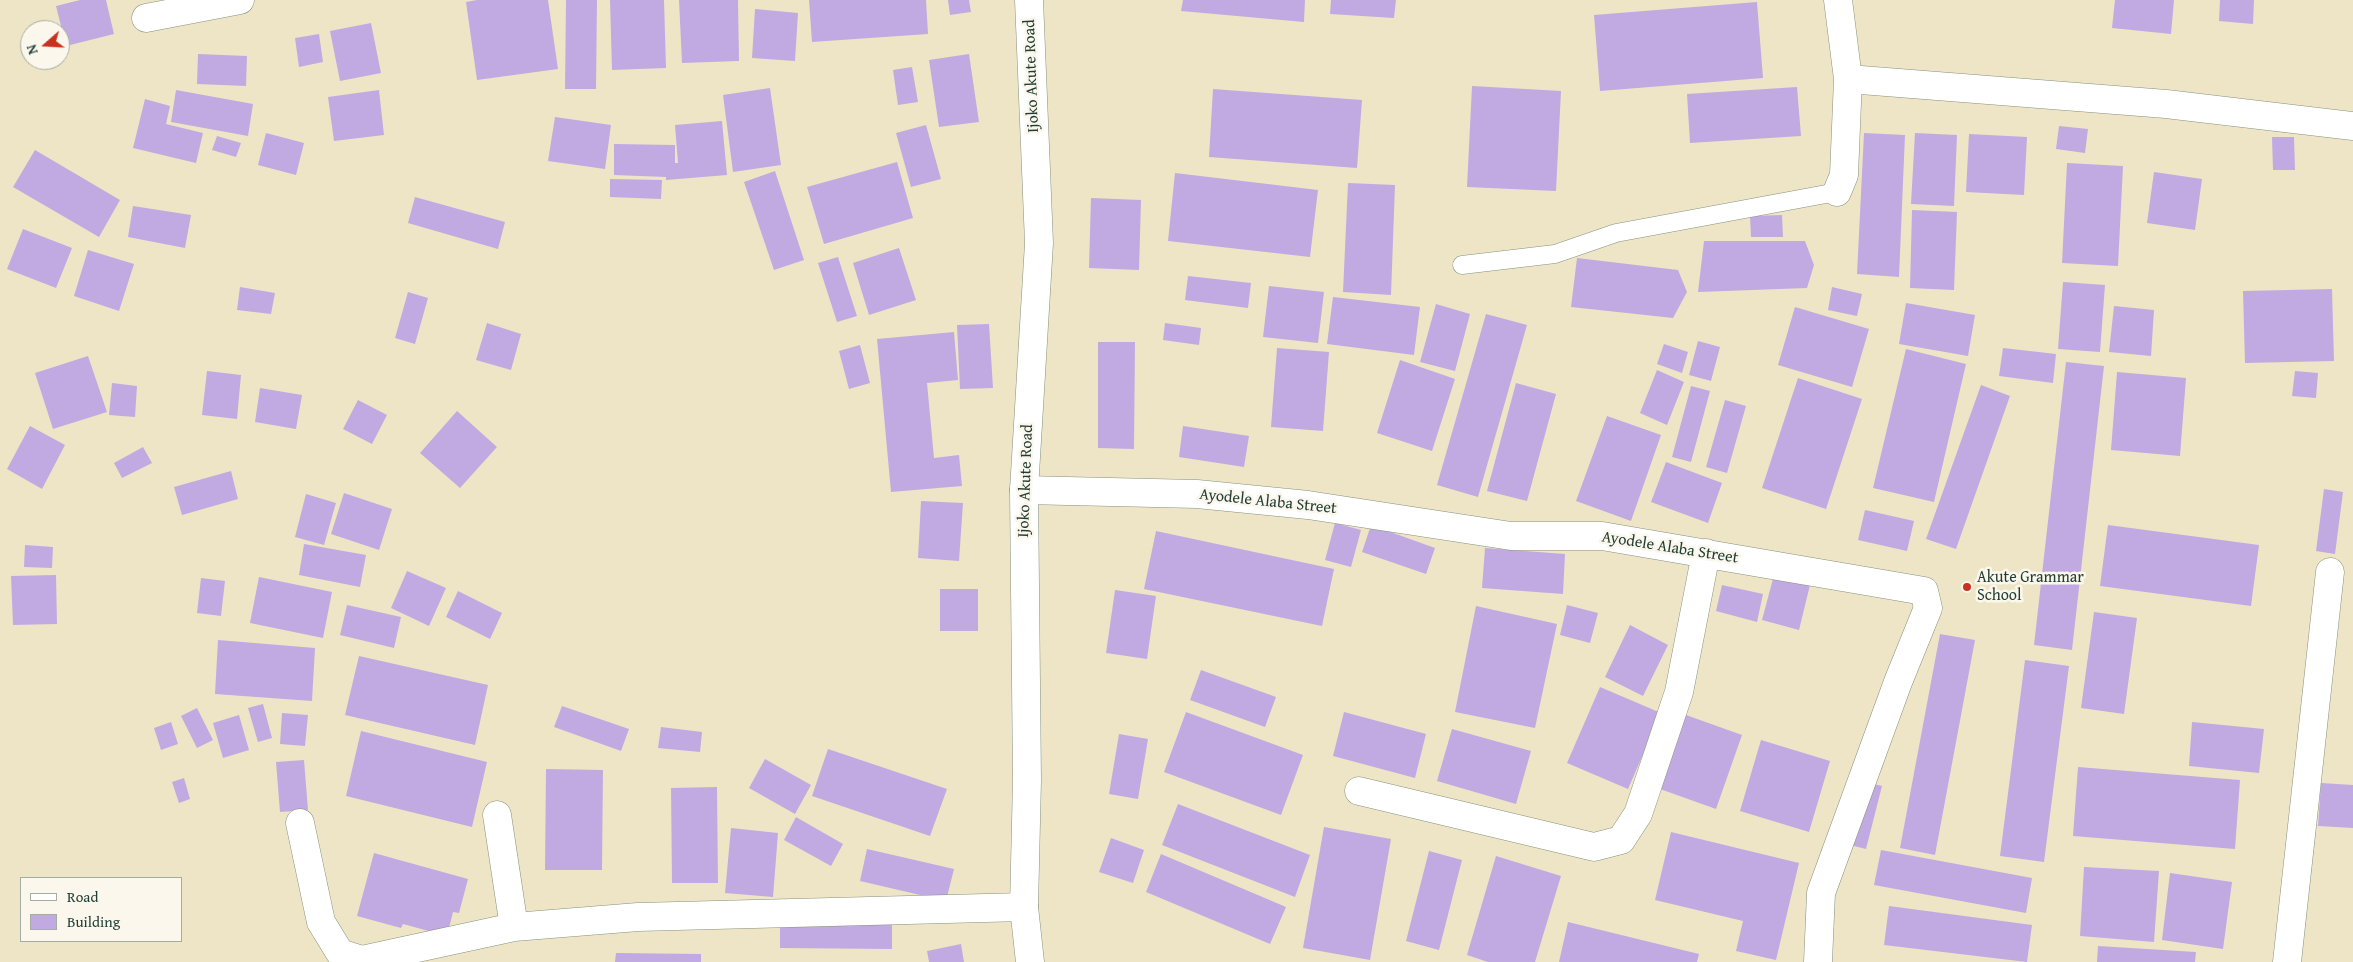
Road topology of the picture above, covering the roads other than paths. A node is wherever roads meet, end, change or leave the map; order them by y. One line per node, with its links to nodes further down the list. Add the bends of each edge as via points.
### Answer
1 (240, 0): 4 (street)
2 (1029, 0): 9 (street, Ijoko Akute Road, via 1039,243)
3 (1838, 0): 5 (street)
4 (146, 18)
5 (1848, 79): 6 (street, via 2166,104); 7 (street, via 1844,175)
6 (2353, 126)
7 (1837, 192): 8 (lane, via 1616,233 1555,254)
8 (1462, 265)
9 (1024, 490): 10 (street, Ayodele Alaba Street, via 1197,494 1308,505 1511,536 1602,536); 15 (street, Ijoko Akute Road, via 1027,780)
10 (1706, 553): 12 (street, via 1679,692 1638,814 1621,840 1594,847); 18 (street, Ayodele Alaba Street, via 1924,591 1928,608 1821,893)
11 (2330, 572): 19 (street)
12 (1359, 791)
13 (497, 815): 16 (street)
14 (300, 824): 16 (street, via 321,922 340,953 362,960)
15 (1024, 908): 16 (street, via 638,917); 17 (street, Ijoko Akute Road)
16 (514, 927)
17 (1030, 962)
18 (1818, 962)
19 (2287, 962)

